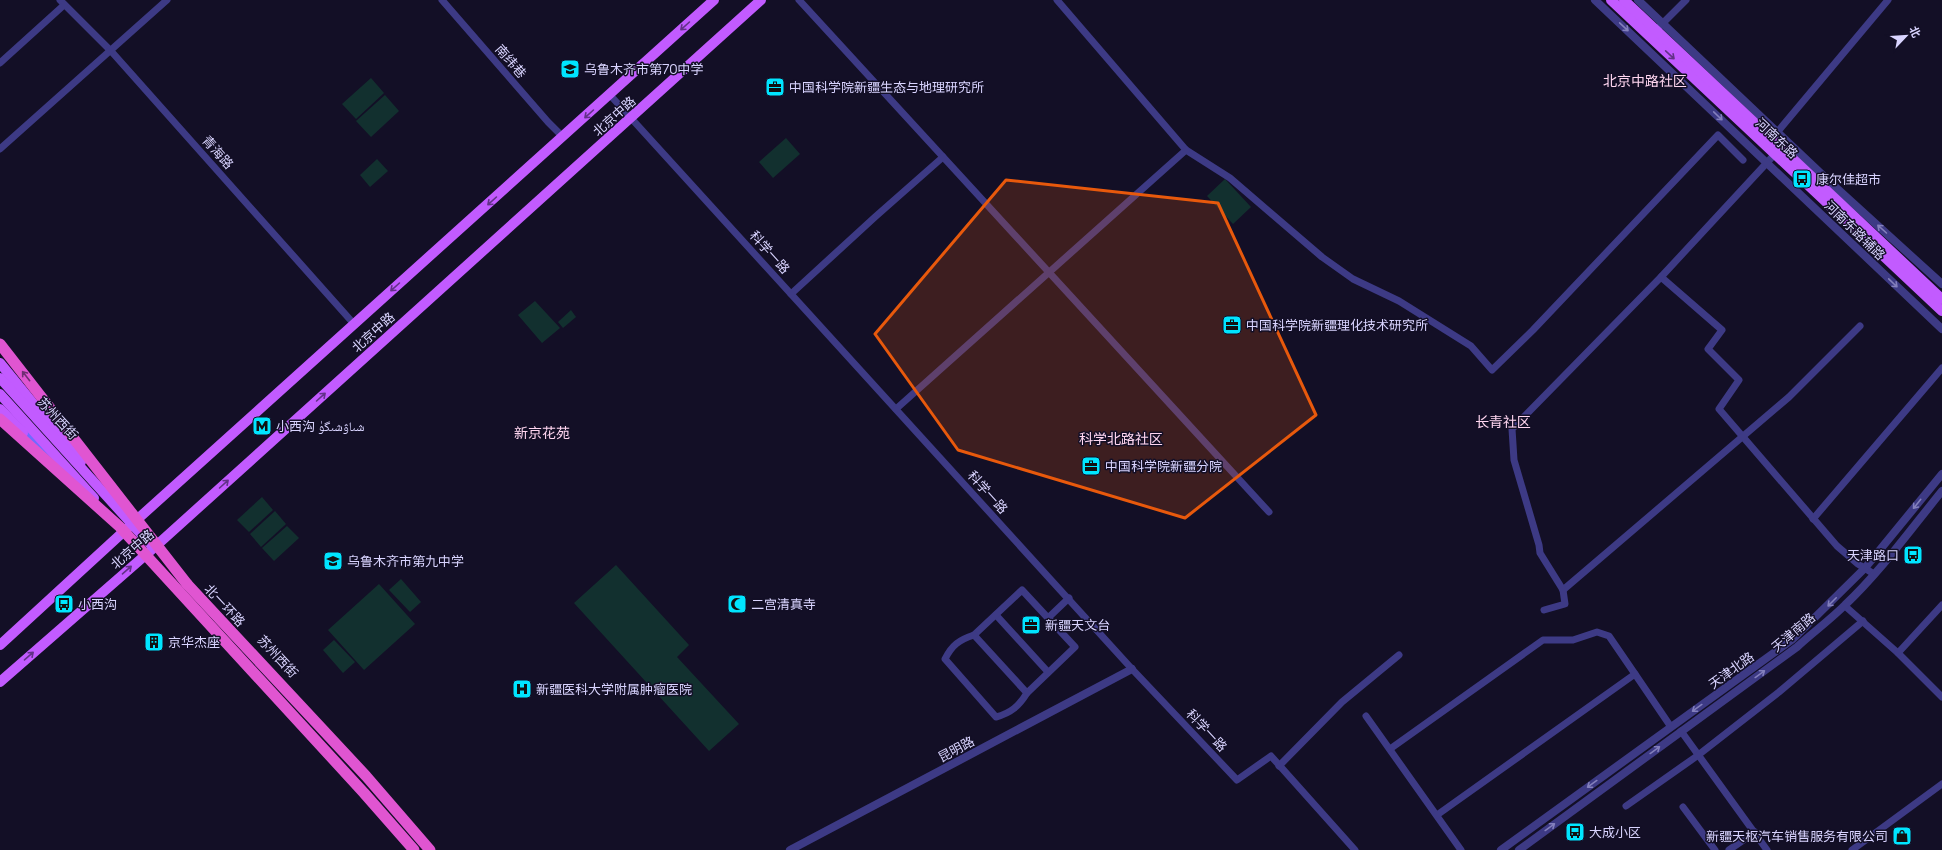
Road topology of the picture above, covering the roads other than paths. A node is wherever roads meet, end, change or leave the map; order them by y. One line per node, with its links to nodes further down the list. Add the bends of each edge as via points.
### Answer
1 (167, 0): 15 (street)
2 (442, 0): 20 (street, 南纬巷)
3 (714, 0): 17 (main road, 北京中路, one-way to 17)
4 (761, 0): 18 (main road, 北京中路)
5 (799, 0): 24 (street)
6 (1057, 0): 22 (street)
7 (1595, 0): 26 (street, 河南东路辅路, one-way to 26)
8 (1611, 0): 14 (main road, 河南东路)
9 (1624, 0): 14 (main road, 河南东路)
10 (1638, 0): 14 (street)
11 (1686, 0): 14 (street)
12 (1888, 0): 19 (street)
13 (62, 3): 15 (street, 青海路); 16 (street)
14 (1656, 30): 19 (main road, 河南东路); 23 (main road, 河南东路, one-way to 23)
15 (111, 51): 21 (street); 33 (street, 青海路)
16 (0, 63)
17 (610, 95): 18 (street, 科学一路); 20 (main road, 北京中路, one-way to 20)
18 (631, 118): 30 (street, 科学一路); 53 (main road, 北京中路, one-way to 18)
19 (1775, 135): 23 (street); 29 (street, 河南东路辅路, one-way to 19); 31 (main road, 河南东路)
20 (563, 137): 33 (main road, 北京中路, one-way to 33)
21 (0, 149)
22 (1186, 150): 25 (street, via 1230,178 1322,257 1353,279 1399,301 1471,346 1492,370 1718,135); 27 (street)
23 (1775, 154): 26 (street); 32 (main road, 河南东路)
24 (943, 157): 27 (street); 30 (street)
25 (1743, 160)
26 (1767, 163): 28 (street); 35 (street, 河南东路辅路, one-way to 35)
27 (1050, 273): 43 (street); 49 (street)
28 (1661, 277): 45 (street, via 1722,330 1708,349 1739,380 1719,409); 58 (street, via 1512,429 1514,460 1540,553)
29 (1942, 284)
30 (791, 294): 43 (street, 科学一路)
31 (1942, 299)
32 (1942, 311)
33 (354, 324): 51 (main road, 北京中路)
34 (1860, 326): 45 (street, via 1789,397)
35 (1942, 329)
36 (0, 344): 57 (highway, one-way to 36, bridge)
37 (1942, 368): 50 (street)
38 (1, 369): 51 (main road, 苏州西街)
39 (0, 378): 57 (main road, 北一环路, bridge)
40 (0, 394): 52 (main road, 北一环路, bridge)
41 (0, 398): 46 (main road)
42 (0, 409): 46 (main road)
43 (896, 409): 59 (street, 科学一路)
44 (0, 418): 52 (highway, bridge)
45 (1742, 437): 50 (street); 58 (street)
46 (51, 460): 52 (main road)
47 (1942, 474): 55 (street, 天津北路, one-way to 55)
48 (1942, 490): 56 (street, 天津南路)
49 (1269, 512)
50 (1813, 519): 55 (street, via 1837,546)
51 (136, 521): 52 (main road, 北京中路); 53 (main road, 苏州西街)
52 (120, 531): 54 (main road); 67 (main road, 北京中路); 88 (highway, 北一环路, bridge)
53 (157, 545): 54 (main road, 北京中路); 90 (main road, 苏州西街)
54 (142, 556): 73 (main road, 北京中路, one-way to 54); 87 (main road)
55 (1865, 568): 56 (street); 77 (street, 天津北路, one-way to 77, via 1793,639)
56 (1874, 574): 61 (street, 天津南路)
57 (187, 584): 89 (highway, 北一环路, via 366,776)
58 (1563, 590): 62 (street, via 1565,604)
59 (1068, 598): 64 (street); 70 (street, 科学一路)
60 (1942, 605): 68 (street)
61 (1845, 606): 65 (street); 78 (street, 天津南路, one-way to 61, via 1797,647)
62 (1544, 610)
63 (996, 615): 64 (street, via 1022,590); 66 (street); 71 (street)
64 (1048, 618): 71 (street, via 1075,648)
65 (1863, 620): 68 (street); 80 (street, via 1779,692)
66 (974, 635): 74 (street); 74 (street, via 959,640 945,659 996,717 1008,714 1020,704)
67 (0, 645)
68 (1898, 653): 75 (street)
69 (1399, 654): 81 (street, via 1342,702)
70 (1132, 668): 81 (street, 科学一路, via 1237,780 1271,756); 91 (street, 昆明路)
71 (1048, 672): 74 (street)
72 (1635, 674): 77 (street); 79 (street, via 1608,636 1597,632 1573,640 1543,640); 85 (street)
73 (0, 682)
74 (1026, 693)
75 (1942, 697)
76 (1366, 716): 79 (street)
77 (1671, 727): 94 (street, 天津北路, one-way to 94)
78 (1681, 731): 80 (street); 95 (street, 天津南路, one-way to 78)
79 (1390, 748): 85 (street)
80 (1697, 756): 83 (street); 86 (street)
81 (1279, 766): 92 (street, 科学一路)
82 (1942, 784): 99 (street)
83 (1626, 806)
84 (1683, 807): 96 (street)
85 (1438, 816): 93 (street)
86 (1755, 832): 97 (street); 98 (street)
87 (407, 850)
88 (414, 850)
89 (430, 850)
90 (437, 850)
91 (790, 850)
92 (1355, 850)
93 (1461, 850)
94 (1501, 850)
95 (1519, 850)
96 (1715, 850)
97 (1729, 850)
98 (1767, 850)
99 (1852, 850)

